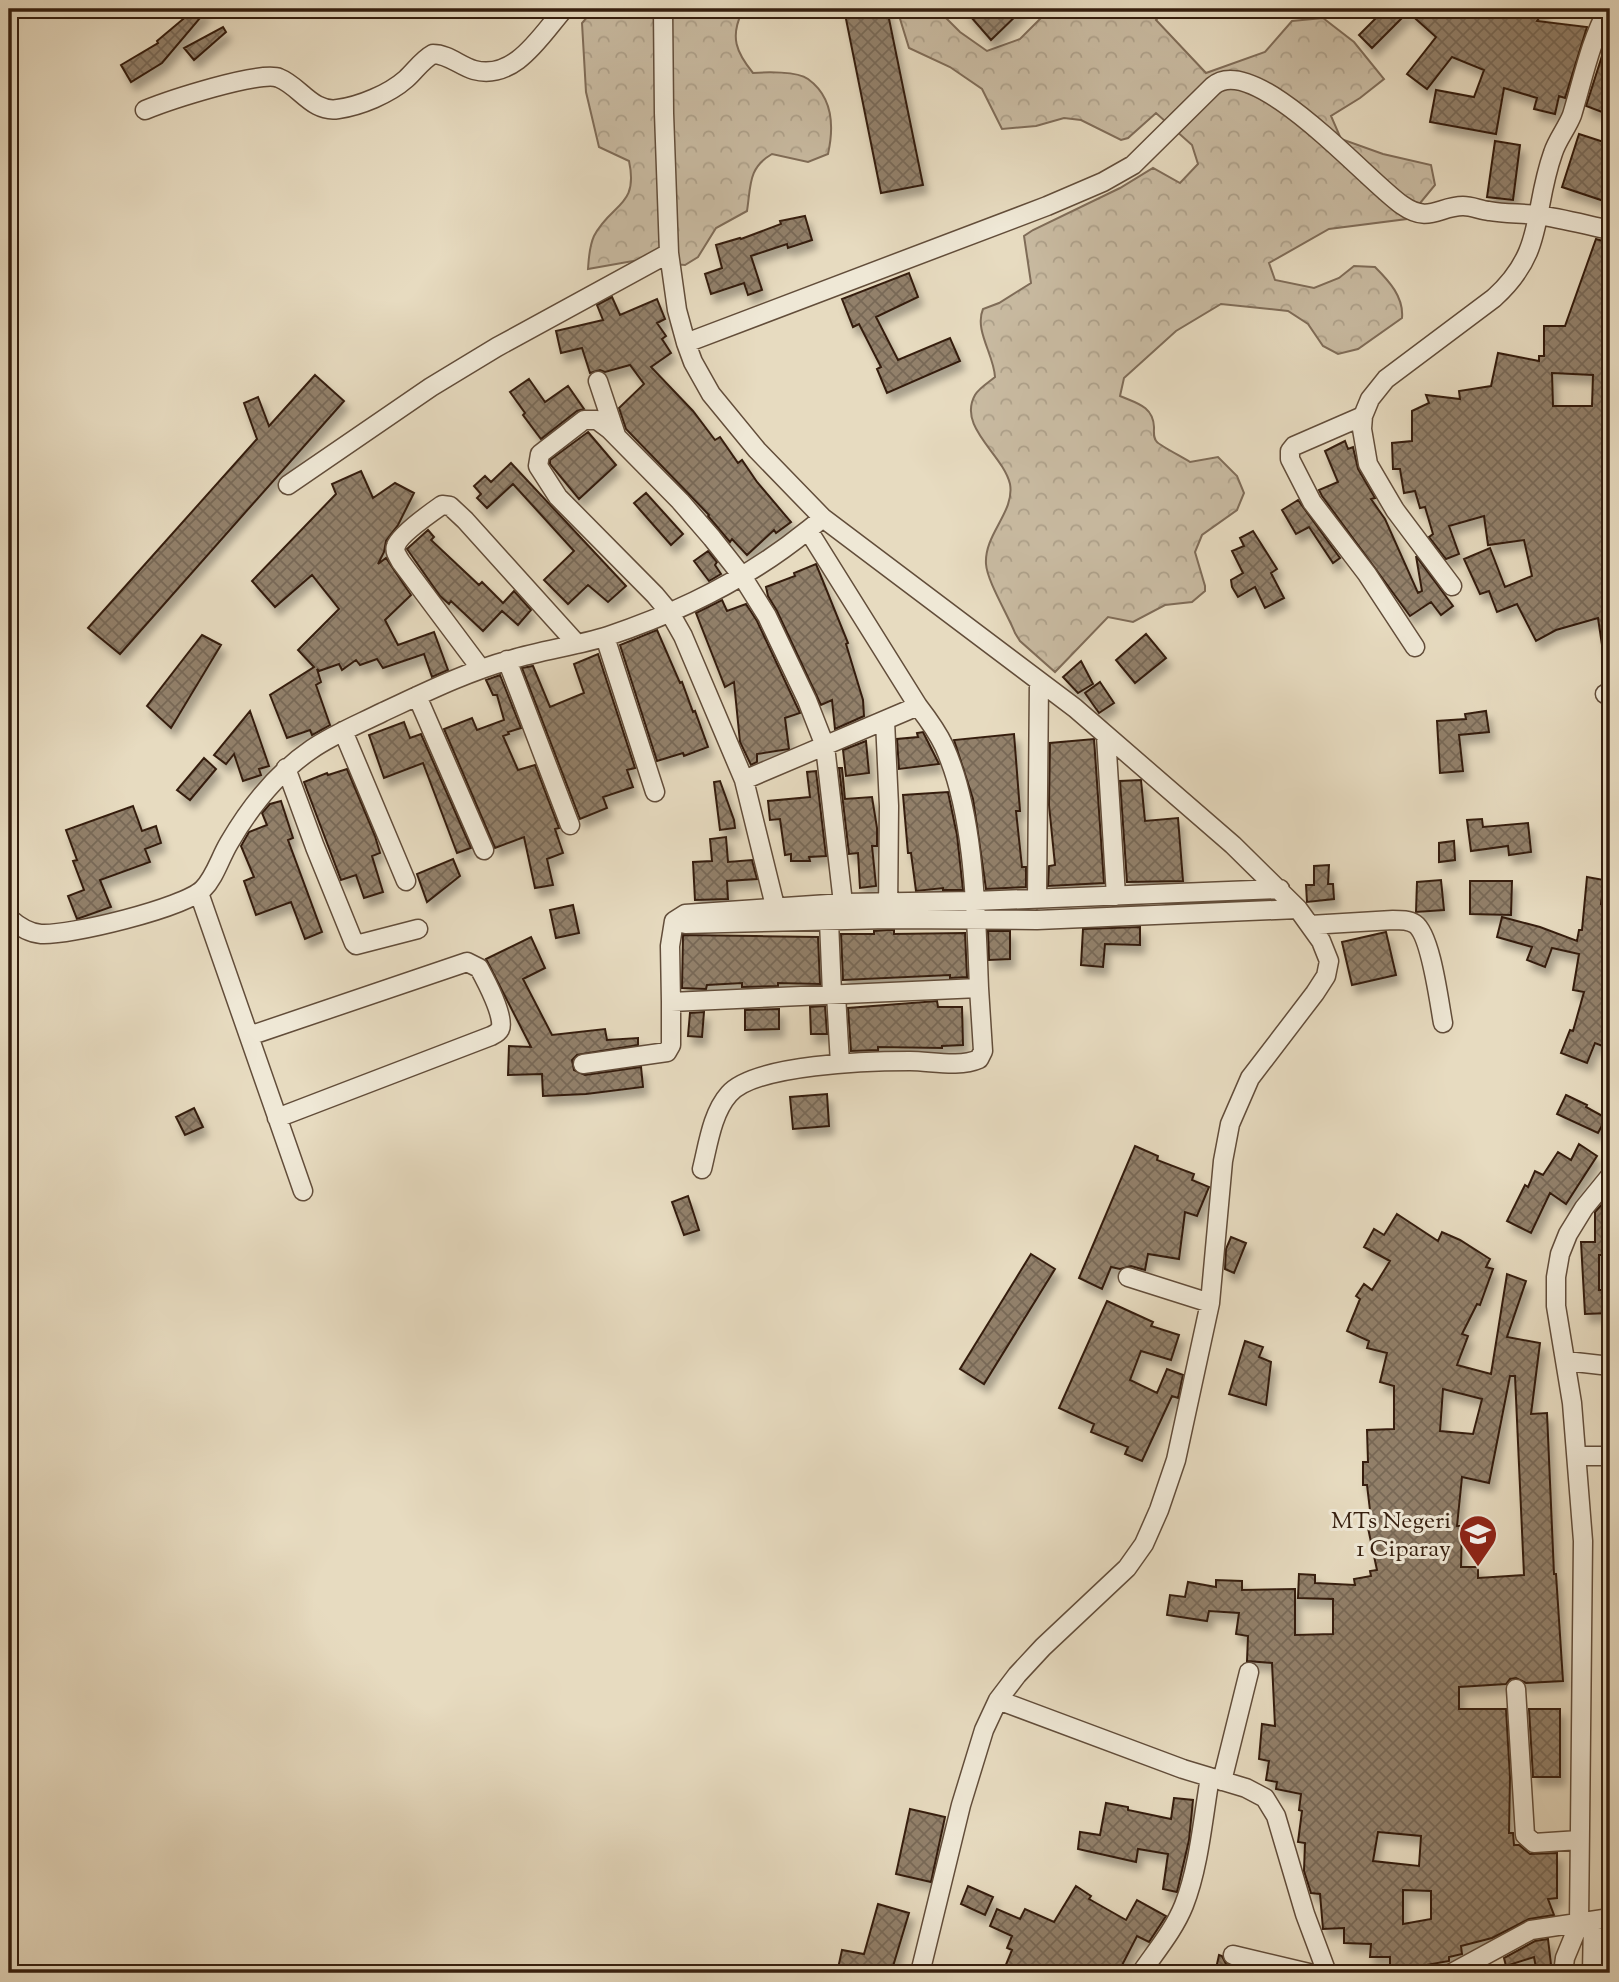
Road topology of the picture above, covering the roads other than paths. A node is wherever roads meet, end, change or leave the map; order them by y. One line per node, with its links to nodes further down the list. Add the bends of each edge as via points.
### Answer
1 (564, 9): 4 (street, via 524,55 506,67 480,71 433,54 392,89 342,109 322,108 287,82 265,75)
2 (663, 9): 7 (street)
3 (1608, 9): 5 (street, via 1571,118 1553,152)
4 (145, 110)
5 (1538, 215): 6 (street); 8 (street, via 1466,206 1437,214 1407,209 1295,110 1244,82 1227,79 1215,83 1133,165 1103,182); 10 (street, via 1527,258 1509,285 1386,379)
6 (1610, 230)
7 (669, 253): 8 (street); 12 (street, via 431,387)
8 (686, 343): 13 (street, via 701,379 725,413)
9 (598, 381): 11 (street)
10 (1363, 416): 16 (street, via 1368,464 1395,510); 20 (street, via 1294,446 1290,458 1312,502)
11 (616, 435): 15 (street); 17 (street, via 597,420 584,420 540,454 538,466 558,497)
12 (288, 485)
13 (823, 518): 14 (street); 23 (street)
14 (808, 530): 15 (street); 25 (street)
15 (743, 576): 17 (street); 29 (street, via 767,616)
16 (1452, 586)
17 (670, 613): 18 (street); 31 (street)
18 (605, 637): 19 (street); 32 (street)
19 (578, 644): 21 (street); 22 (street, via 465,520 450,506 442,505 406,534 396,550)
20 (1415, 647)
21 (508, 660): 22 (street); 33 (street)
22 (481, 669): 24 (street)
23 (1039, 681): 28 (street); 39 (street)
24 (417, 696): 27 (street); 34 (street)
25 (918, 706): 26 (street); 40 (street, via 939,736 957,780)
26 (885, 721): 29 (street); 44 (street)
27 (343, 731): 30 (street); 35 (street)
28 (1106, 736): 36 (street); 38 (street)
29 (825, 747): 31 (street); 41 (street)
30 (286, 768): 37 (street, via 238,829); 50 (street, via 354,943)
31 (744, 780): 42 (street)
32 (654, 792)
33 (570, 825)
34 (484, 850)
35 (407, 881)
36 (1280, 889): 38 (street); 43 (street)
37 (199, 893): 45 (street, via 181,902 58,934 26,930); 55 (street)
38 (1116, 896): 39 (street)
39 (1037, 899): 40 (street)
40 (975, 901): 44 (street); 46 (street)
41 (842, 903): 42 (street); 44 (street)
42 (775, 906): 48 (street, via 685,914 678,916)
43 (1298, 909): 46 (street); 49 (street)
44 (888, 910): 46 (street); 47 (street)
45 (9, 918)
46 (976, 920): 51 (street)
47 (829, 921): 48 (street); 52 (street)
48 (674, 925): 53 (street)
49 (1310, 925): 54 (street, via 1393,920 1417,925 1428,950); 63 (street, via 1325,947 1328,970 1250,1077 1230,1124)
50 (418, 929)
51 (979, 988): 52 (street); 57 (street, via 983,1051 979,1059)
52 (834, 994): 53 (street); 57 (street)
53 (671, 1002): 56 (street, via 669,1051)
54 (1443, 1023)
55 (249, 1036): 58 (street); 58 (street, via 467,962 479,968 499,1013 500,1030 491,1036)
56 (583, 1064)
57 (841, 1064): 59 (street, via 769,1074 732,1091 718,1110)
58 (278, 1118): 61 (street)
59 (702, 1168)
60 (1610, 1176): 64 (street, via 1584,1208 1560,1254 1556,1306)
61 (303, 1191)
62 (1128, 1277): 63 (street)
63 (1210, 1303): 70 (street, via 1176,1460 1144,1544)
64 (1566, 1361): 65 (street); 67 (street)
65 (1610, 1366)
66 (1610, 1456): 67 (street)
67 (1578, 1457): 72 (street, via 1583,1541)
68 (1249, 1672): 71 (street)
69 (1516, 1689): 72 (street, via 1525,1835 1534,1843)
70 (998, 1700): 71 (street); 75 (street, via 968,1782)
71 (1216, 1779): 76 (street, via 1185,1902); 78 (street, via 1256,1793 1273,1808)
72 (1578, 1840): 73 (street)
73 (1594, 1921): 79 (street, via 1531,1930); 80 (street, via 1565,1958); 81 (street)
74 (1233, 1955): 77 (street)
75 (920, 1973)
76 (1141, 1973)
77 (1309, 1973)
78 (1327, 1973)
79 (1452, 1973)
80 (1563, 1973)
81 (1592, 1973)

